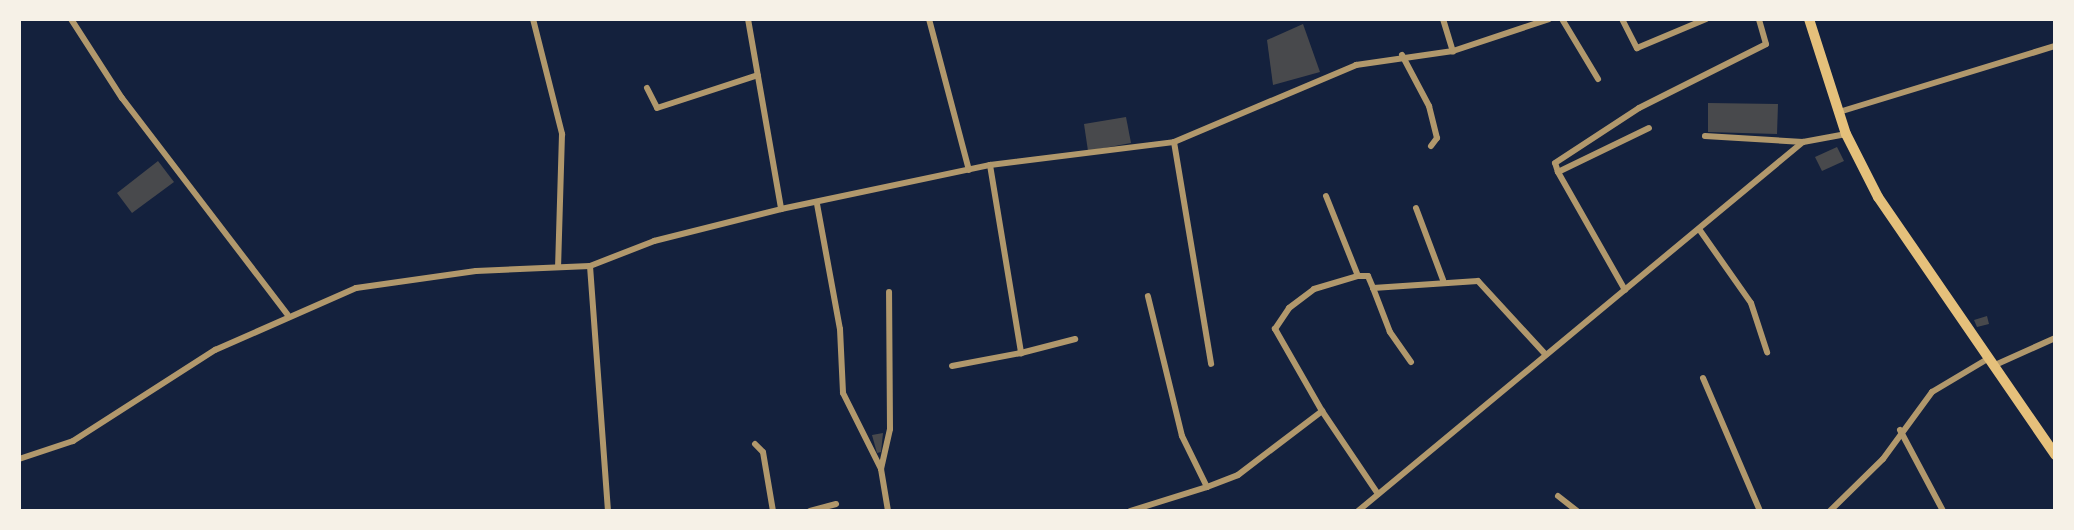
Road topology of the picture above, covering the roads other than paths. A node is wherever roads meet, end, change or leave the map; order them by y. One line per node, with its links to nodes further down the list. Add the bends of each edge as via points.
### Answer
1 (71, 19): 41 (street, via 122,98)
2 (533, 19): 33 (street, via 562,134)
3 (748, 19): 15 (street)
4 (929, 19): 26 (street)
5 (1443, 19): 13 (street)
6 (1549, 19): 13 (street)
7 (1562, 19): 16 (street)
8 (1622, 19): 9 (street, via 1637,48)
9 (1706, 19)
10 (1759, 19): 27 (street, via 1766,44 1639,108 1555,163)
11 (1809, 19): 18 (main road)
12 (2055, 46): 18 (street)
13 (1452, 51): 14 (street)
14 (1402, 55): 22 (street, via 1356,65); 24 (street, via 1429,106 1437,138)
15 (758, 75): 17 (street, via 657,108); 31 (street)
16 (1598, 79)
17 (647, 88)
18 (1839, 112): 20 (main road)
19 (1649, 128): 27 (street)
20 (1846, 134): 23 (street); 47 (main road, via 1914,256)
21 (1705, 136): 23 (street)
22 (1174, 142): 25 (street); 49 (street)
23 (1803, 142): 32 (street)
24 (1431, 146)
25 (990, 165): 26 (street); 45 (street)
26 (969, 170): 29 (street)
27 (1558, 172): 38 (street)
28 (1326, 196): 35 (street)
29 (817, 204): 31 (street); 57 (street, via 840,329 843,393)
30 (1416, 208): 36 (street)
31 (781, 209): 34 (street, via 654,241)
32 (1699, 229): 38 (street); 44 (street, via 1751,303)
33 (558, 265): 34 (street); 41 (street, via 356,288)
34 (590, 266): 62 (street)
35 (1358, 276): 37 (street, via 1368,276); 52 (street, via 1314,289 1289,307 1275,329)
36 (1443, 280): 37 (street); 46 (street, via 1478,281 1490,289)
37 (1373, 288): 48 (street, via 1390,332)
38 (1625, 289): 46 (street)
39 (889, 292): 57 (street, via 890,429)
40 (1148, 296): 58 (street, via 1182,436)
41 (287, 314): 56 (street, via 215,350 74,441)
42 (2055, 338): 47 (street)
43 (1075, 339): 45 (street)
44 (1766, 352)
45 (1021, 353): 50 (street)
46 (1546, 355): 59 (street)
47 (1992, 361): 53 (street, via 1932,392); 55 (main road)
48 (1411, 362)
49 (1210, 364)
50 (952, 366)
51 (1703, 378): 69 (street)
52 (1322, 411): 58 (street, via 1238,475); 59 (street)
53 (1900, 430): 70 (street, via 1883,459); 71 (street)
54 (755, 444): 63 (street, via 763,452)
55 (2055, 455)
56 (20, 457)
57 (881, 469): 65 (street)
58 (1207, 487): 66 (street)
59 (1378, 494): 67 (street)
60 (1558, 496): 68 (street)
61 (835, 504): 64 (street)
62 (608, 511)
63 (774, 511)
64 (810, 511)
65 (888, 511)
66 (1130, 511)
67 (1358, 511)
68 (1577, 511)
69 (1760, 511)
70 (1830, 511)
71 (1943, 511)

